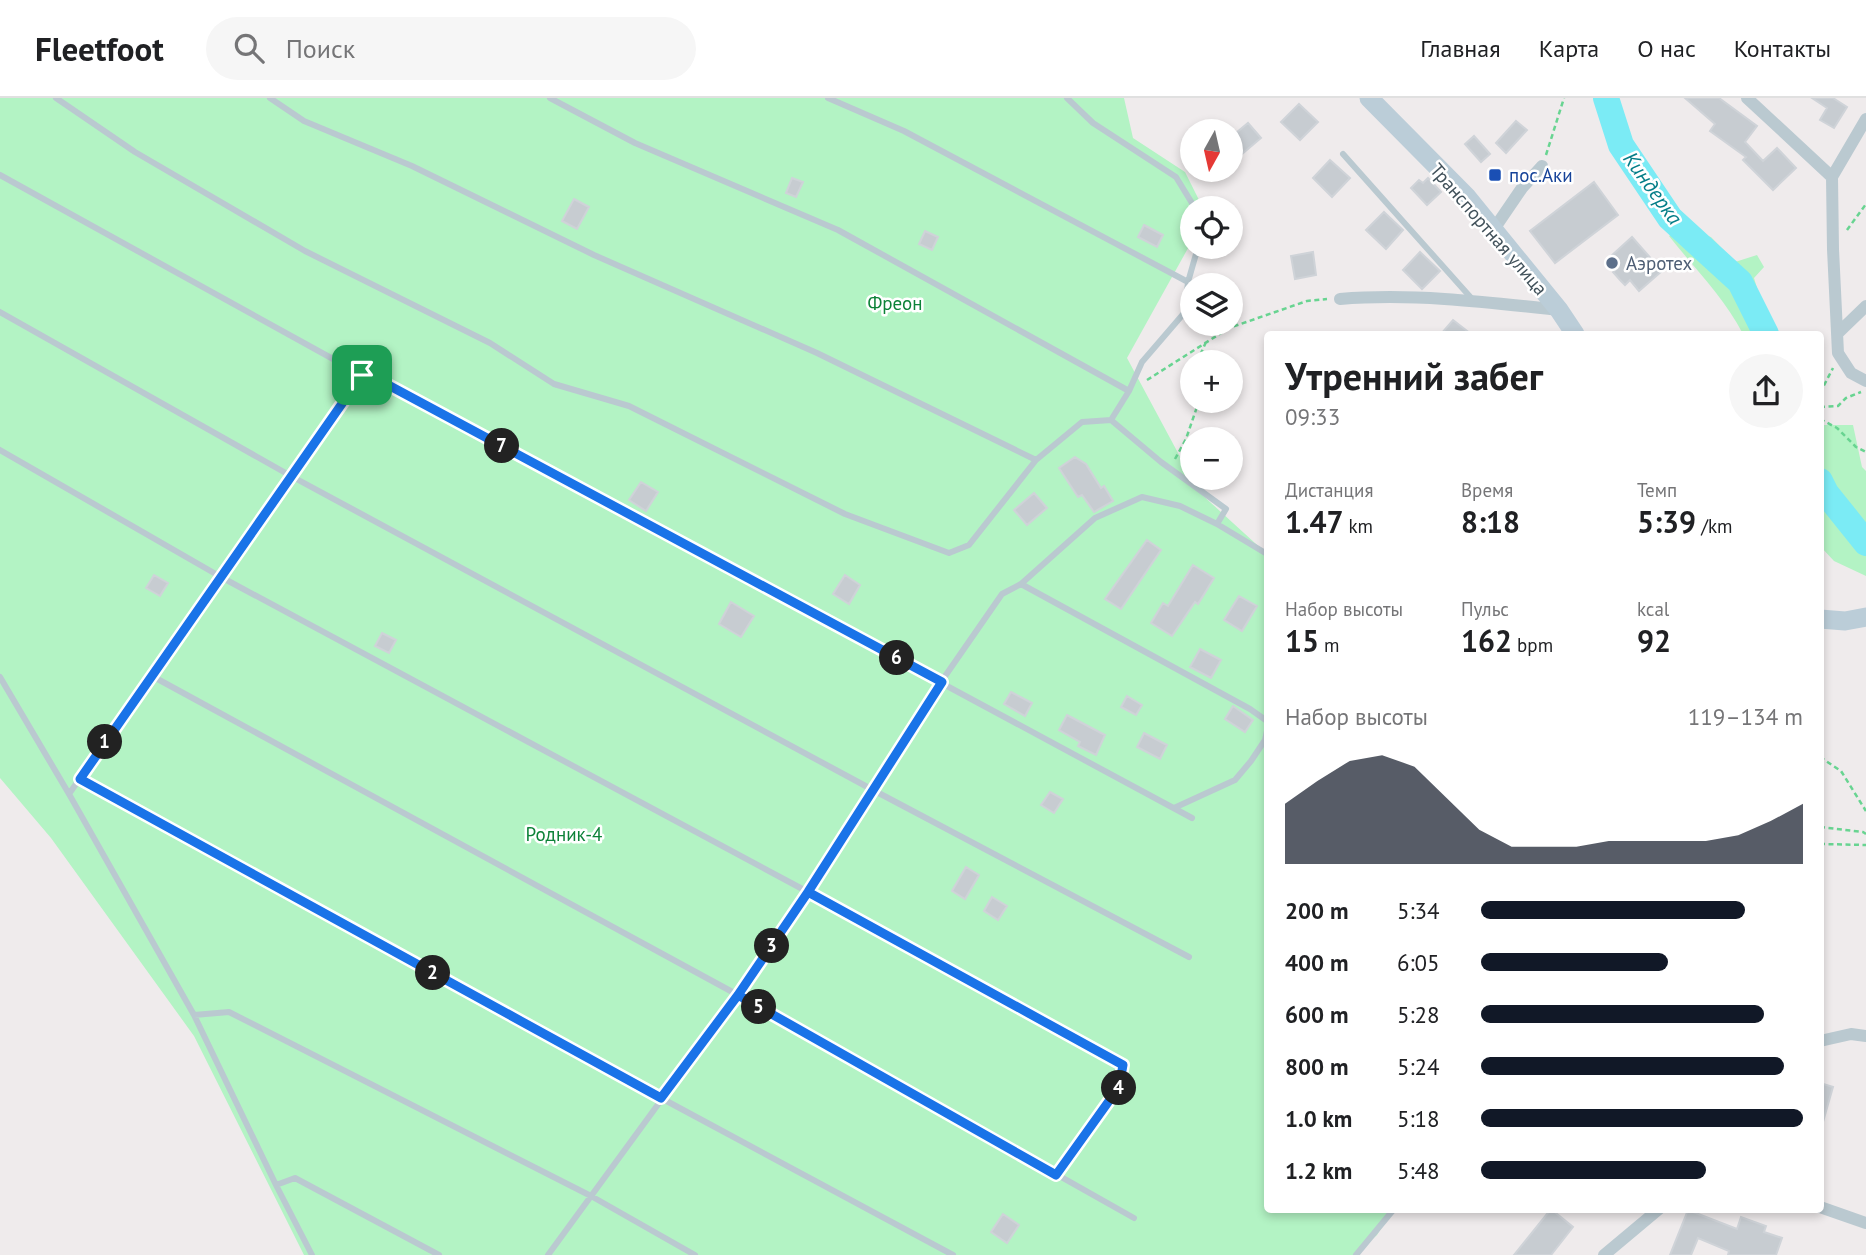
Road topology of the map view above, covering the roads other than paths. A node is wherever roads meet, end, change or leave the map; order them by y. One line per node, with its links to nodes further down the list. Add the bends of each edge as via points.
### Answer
1 (56, 98): 29 (lane, via 135,152 294,244 490,343 554,384 629,406 845,514 949,553 969,545)
2 (270, 98): 29 (lane, via 304,121 412,166 594,255 817,353)
3 (550, 98): 26 (lane, via 635,143 838,230)
4 (828, 98): 15 (lane, via 904,131)
5 (1067, 98): 13 (lane, via 1093,123 1176,177)
6 (1369, 98): 14 (street, Транспортная улица)
7 (1747, 98): 12 (street)
8 (1866, 119): 12 (street)
9 (1343, 154): 17 (lane)
10 (1542, 166): 14 (street)
11 (0, 175): 24 (lane)
12 (1832, 177): 23 (street)
13 (1188, 196)
14 (1494, 229): 19 (street, Транспортная улица)
15 (1180, 278)
16 (1340, 299): 17 (street)
17 (1474, 302): 19 (street)
18 (1866, 306): 23 (street)
19 (1559, 310): 22 (street, Транспортная улица)
20 (0, 313): 30 (lane)
21 (1180, 318): 26 (lane, via 1142,362)
22 (1573, 331)
23 (1837, 334): 25 (street, via 1838,353 1851,373)
24 (362, 375): 30 (lane); 39 (lane, via 364,372)
25 (1866, 381)
26 (1129, 391): 27 (lane)
27 (1111, 420): 29 (lane, via 1082,422); 31 (lane, via 1226,509)
28 (0, 450): 33 (lane)
29 (1036, 460)
30 (292, 476): 33 (lane); 43 (lane)
31 (1217, 524): 32 (lane); 34 (lane, via 1180,506 1142,497 1095,518)
32 (1264, 552)
33 (221, 577): 37 (lane); 47 (lane)
34 (1021, 584): 39 (lane, via 1002,594); 40 (lane)
35 (1866, 617): 36 (street)
36 (1824, 619)
37 (152, 676): 42 (lane); 49 (lane)
38 (0, 677): 44 (lane)
39 (942, 682): 43 (lane); 45 (lane)
40 (1264, 719)
41 (1264, 742): 45 (lane, via 1235,780)
42 (80, 779): 44 (lane); 53 (lane)
43 (873, 790): 47 (lane); 48 (lane)
44 (69, 794): 50 (lane)
45 (1174, 808): 46 (lane)
46 (1192, 818)
47 (808, 892): 49 (lane); 54 (lane, via 1123,1065 1119,1087)
48 (1189, 957)
49 (738, 995): 53 (lane); 54 (lane)
50 (194, 1015): 55 (lane); 56 (lane, via 229,1012)
51 (1866, 1036): 52 (street)
52 (1824, 1040)
53 (661, 1098): 56 (lane); 66 (lane)
54 (1056, 1175): 60 (lane)
55 (276, 1185): 62 (lane); 63 (lane, via 295,1178)
56 (591, 1196): 64 (lane); 65 (lane)
57 (1824, 1208): 61 (street)
58 (1391, 1213): 67 (lane)
59 (1654, 1213): 68 (street)
60 (1134, 1218)
61 (1866, 1223)
62 (312, 1255)
63 (439, 1255)
64 (548, 1255)
65 (695, 1255)
66 (953, 1255)
67 (1356, 1255)
68 (1604, 1255)

